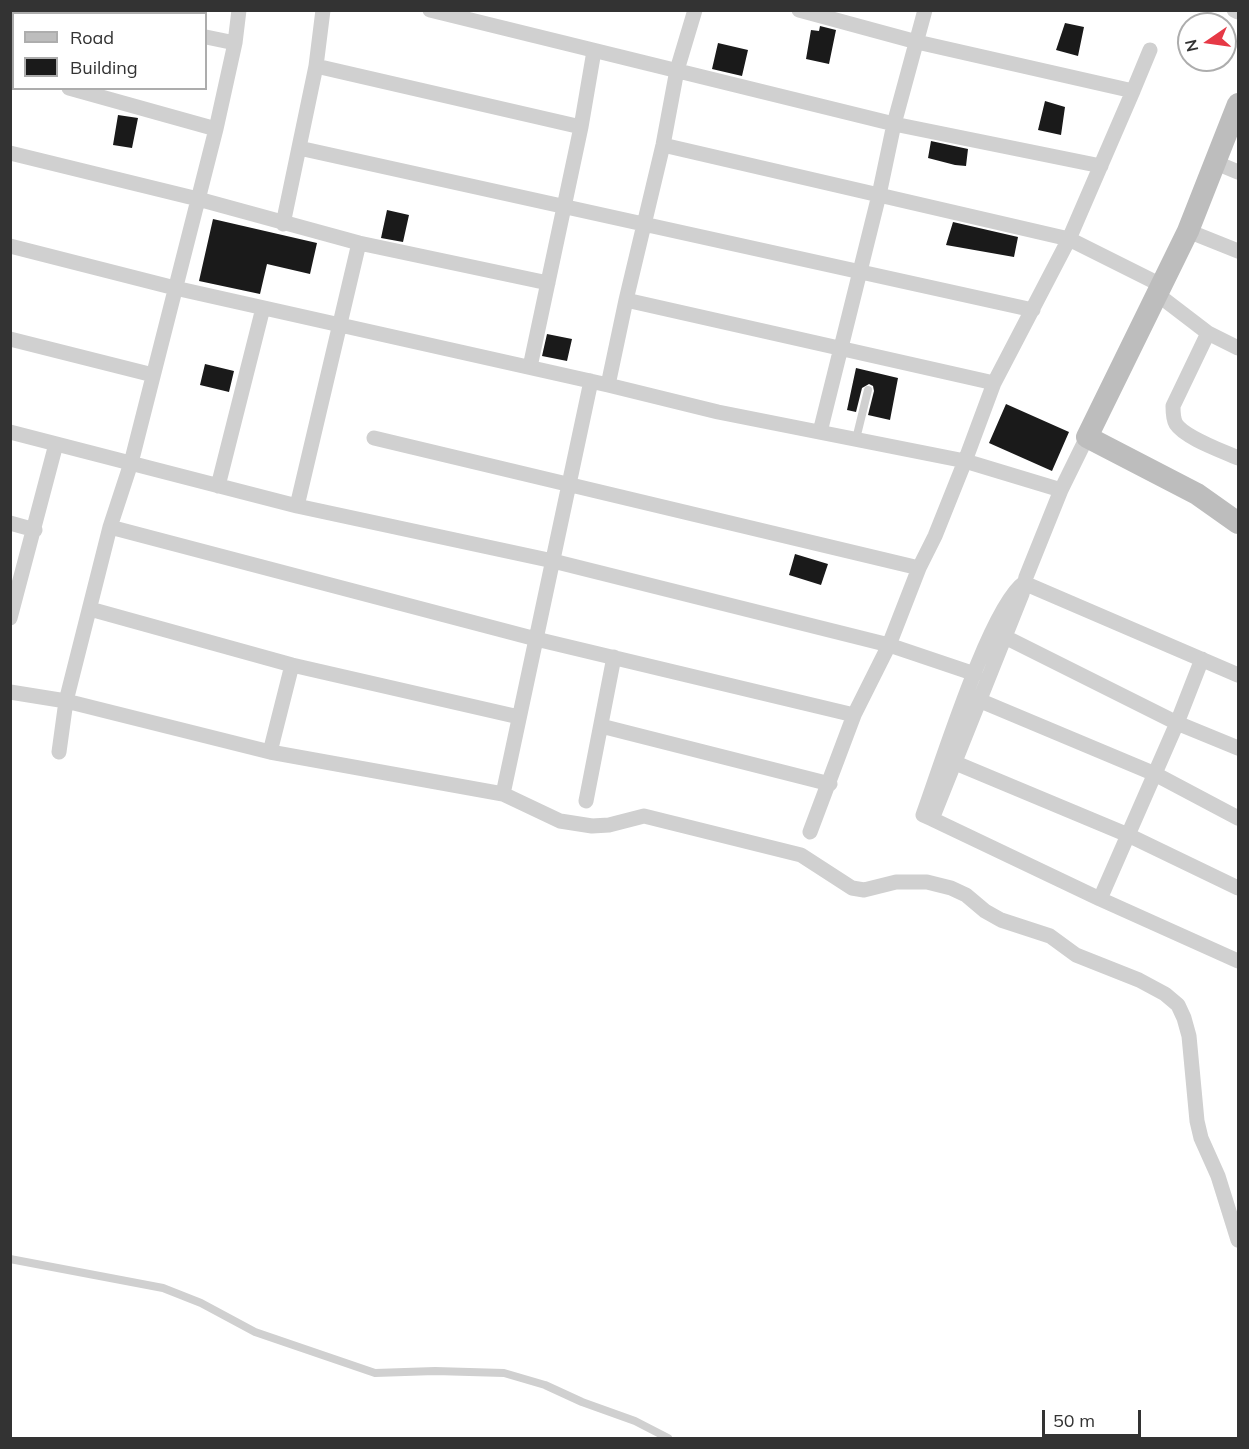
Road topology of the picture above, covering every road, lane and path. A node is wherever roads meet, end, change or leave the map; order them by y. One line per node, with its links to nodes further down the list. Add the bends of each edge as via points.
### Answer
1 (239, 10): 9 (street)
2 (323, 10): 12 (street)
3 (430, 10): 11 (street)
4 (695, 10): 13 (street)
5 (799, 10): 8 (street)
6 (925, 10): 8 (street)
7 (207, 37): 9 (street)
8 (917, 42): 15 (street); 17 (street)
9 (235, 43): 19 (street)
10 (1150, 50): 15 (street)
11 (594, 51): 13 (street); 18 (street)
12 (316, 66): 18 (street); 21 (street)
13 (677, 70): 17 (street); 20 (street)
14 (76, 90): 19 (street)
15 (1133, 91): 24 (street)
16 (1239, 104): 23 (street)
17 (894, 124): 24 (street); 26 (street)
18 (581, 127): 28 (street)
19 (216, 129): 27 (street)
20 (663, 145): 26 (street); 30 (street)
21 (298, 148): 28 (street); 29 (street)
22 (10, 153): 27 (street)
23 (1214, 162): 25 (street); 31 (street)
24 (1101, 166): 32 (street)
25 (1239, 172)
26 (879, 195): 32 (street); 36 (street)
27 (198, 200): 29 (street); 38 (street)
28 (564, 207): 30 (street); 37 (street)
29 (283, 224): 33 (street)
30 (644, 224): 36 (street); 40 (street)
31 (1188, 231): 35 (street); 39 (street)
32 (1069, 238): 39 (street); 42 (street)
33 (359, 243): 37 (street); 43 (street)
34 (10, 246): 38 (street)
35 (1239, 251)
36 (860, 272): 42 (street); 46 (street)
37 (548, 283): 48 (street)
38 (175, 288): 41 (street); 49 (street)
39 (1159, 290): 44 (street); 56 (street)
40 (626, 300): 46 (street); 52 (street)
41 (263, 308): 43 (street); 64 (street)
42 (1033, 310): 51 (street)
43 (341, 325): 48 (street); 66 (street)
44 (1208, 333): 47 (street); 60 (street, via 1173,406 1174,417 1189,435)
45 (10, 339): 49 (street)
46 (841, 348): 51 (street); 55 (street)
47 (1239, 348)
48 (530, 367): 50 (street)
49 (153, 375): 62 (street)
50 (591, 381): 52 (street); 63 (street)
51 (994, 383): 61 (street)
52 (608, 385): 55 (street)
53 (868, 390): 58 (lane)
54 (10, 432): 59 (street)
55 (820, 432): 58 (street)
56 (1087, 437): 65 (street); 68 (street, via 1197,494)
57 (374, 438): 63 (street)
58 (856, 439): 61 (street)
59 (56, 444): 62 (street); 70 (street)
60 (1239, 458)
61 (965, 461): 65 (street); 72 (street)
62 (131, 463): 64 (street); 69 (street)
63 (569, 484): 71 (street); 72 (street)
64 (218, 486): 66 (street)
65 (1061, 490): 73 (street)
66 (297, 506): 71 (street)
67 (10, 523): 70 (street)
68 (1239, 523)
69 (110, 527): 74 (street); 77 (street)
70 (35, 530): 75 (street)
71 (554, 561): 77 (street); 78 (street)
72 (919, 568): 78 (street)
73 (1024, 583): 76 (street, via 1015,589); 80 (street)
74 (90, 609): 81 (street); 86 (street)
75 (10, 618)
76 (998, 633): 82 (street); 85 (street); 89 (street)
77 (536, 639): 79 (street); 88 (street)
78 (889, 645): 82 (street); 87 (street)
79 (614, 657): 87 (street); 90 (street)
80 (1202, 659): 83 (street); 89 (street)
81 (292, 665): 88 (street); 93 (street)
82 (975, 674): 85 (street)
83 (1239, 675)
84 (10, 692): 86 (street)
85 (973, 698): 94 (street); 95 (street)
86 (66, 701): 92 (street); 93 (street)
87 (854, 715): 96 (street)
88 (519, 717): 97 (street)
89 (1177, 723): 91 (street); 95 (street)
90 (601, 726): 96 (street); 98 (street)
91 (1239, 748)
92 (59, 752)
93 (270, 752): 97 (street)
94 (949, 760): 101 (street); 103 (street, via 923,815)
95 (1155, 774): 99 (street); 101 (street)
96 (830, 784): 100 (street)
97 (503, 794): 105 (street, via 560,821 609,825 644,816 801,855 852,888 864,890 896,882 927,882 951,888 1001,920 1050,936 1076,955 1165,994 1178,1005 1184,1018 1201,1138)
98 (586, 801)
99 (1239, 818)
100 (810, 832)
101 (1128, 835): 102 (street); 103 (street)
102 (1239, 888)
103 (1100, 899): 104 (street)
104 (1239, 961)
105 (1239, 1240)
106 (10, 1259): 107 (lane, via 163,1288 263,1336 375,1373 504,1373 636,1420)
107 (668, 1438)

